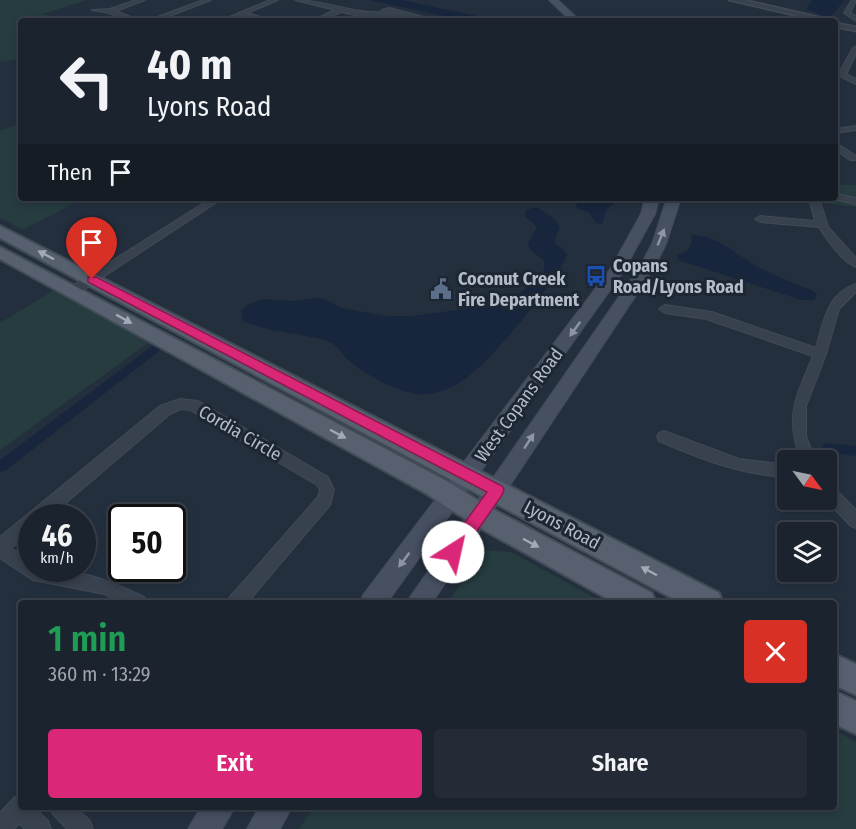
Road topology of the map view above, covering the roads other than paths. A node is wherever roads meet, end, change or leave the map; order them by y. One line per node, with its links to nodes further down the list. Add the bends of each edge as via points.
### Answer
1 (142, 0): 10 (street)
2 (208, 0): 13 (street)
3 (275, 0): 11 (street)
4 (298, 0): 9 (street)
5 (855, 0): 22 (street, via 847,13)
6 (728, 1): 20 (street); 21 (street)
7 (549, 2): 18 (main road); 19 (main road)
8 (94, 10): 10 (street)
9 (340, 10): 16 (street); 17 (street)
10 (110, 11): 12 (street)
11 (242, 14): 14 (street); 15 (street)
12 (129, 18)
13 (158, 18)
14 (231, 18)
15 (259, 18)
16 (322, 18)
17 (421, 18)
18 (560, 18)
19 (572, 18)
20 (799, 18)
21 (816, 18)
22 (856, 19)
23 (838, 23): 24 (street)
24 (856, 27)
25 (856, 48): 26 (street, via 842,75)
26 (856, 82)
27 (856, 129): 28 (street)
28 (838, 131)
29 (838, 147): 30 (street)
30 (855, 158): 31 (street)
31 (838, 160)
32 (838, 197): 37 (street)
33 (213, 201): 43 (street)
34 (651, 201): 50 (main road, West Copans Road, one-way to 50, via 618,269)
35 (673, 201): 51 (main road, West Copans Road, one-way to 35, via 646,268 659,244)
36 (815, 201): 39 (street)
37 (856, 201)
38 (760, 219): 39 (street)
39 (820, 224): 42 (street)
40 (0, 231): 43 (main road, Lyons Road, one-way to 40)
41 (0, 252): 43 (main road, Lyons Road)
42 (856, 264)
43 (82, 285): 50 (main road, Lyons Road); 52 (main road, Lyons Road, one-way to 52)
44 (856, 287): 46 (street, via 833,308)
45 (665, 309): 46 (street, via 708,315)
46 (819, 354): 48 (street, via 799,406 799,436)
47 (664, 437): 49 (street, via 719,461)
48 (804, 450)
49 (777, 470)
50 (467, 476): 51 (main road, Lyons Road); 52 (main road, West Copans Road)
51 (497, 490): 55 (main road, West Copans Road); 64 (main road, Lyons Road, one-way to 51)
52 (452, 496): 55 (main road, Lyons Road); 61 (main road, West Copans Road, one-way to 61)
53 (837, 501): 56 (street)
54 (53, 504): 60 (street, Cordia Circle, via 165,410 180,404 193,405 323,481 327,490 325,500)
55 (480, 515): 62 (main road, West Copans Road); 63 (main road, Lyons Road, one-way to 63)
56 (856, 521)
57 (18, 533): 58 (street)
58 (0, 548): 59 (street, via 33,572 106,587)
59 (132, 600)
60 (239, 600)
61 (374, 600)
62 (420, 600)
63 (636, 600)
64 (703, 600)
65 (837, 670): 66 (main road)
66 (856, 680)
67 (837, 708): 68 (main road)
68 (856, 718)
69 (18, 808): 74 (street)
70 (23, 810): 75 (street)
71 (63, 810): 76 (street)
72 (218, 810): 77 (main road)
73 (275, 810): 78 (main road)
74 (0, 829)
75 (40, 829)
76 (82, 829)
77 (203, 829)
78 (262, 829)

